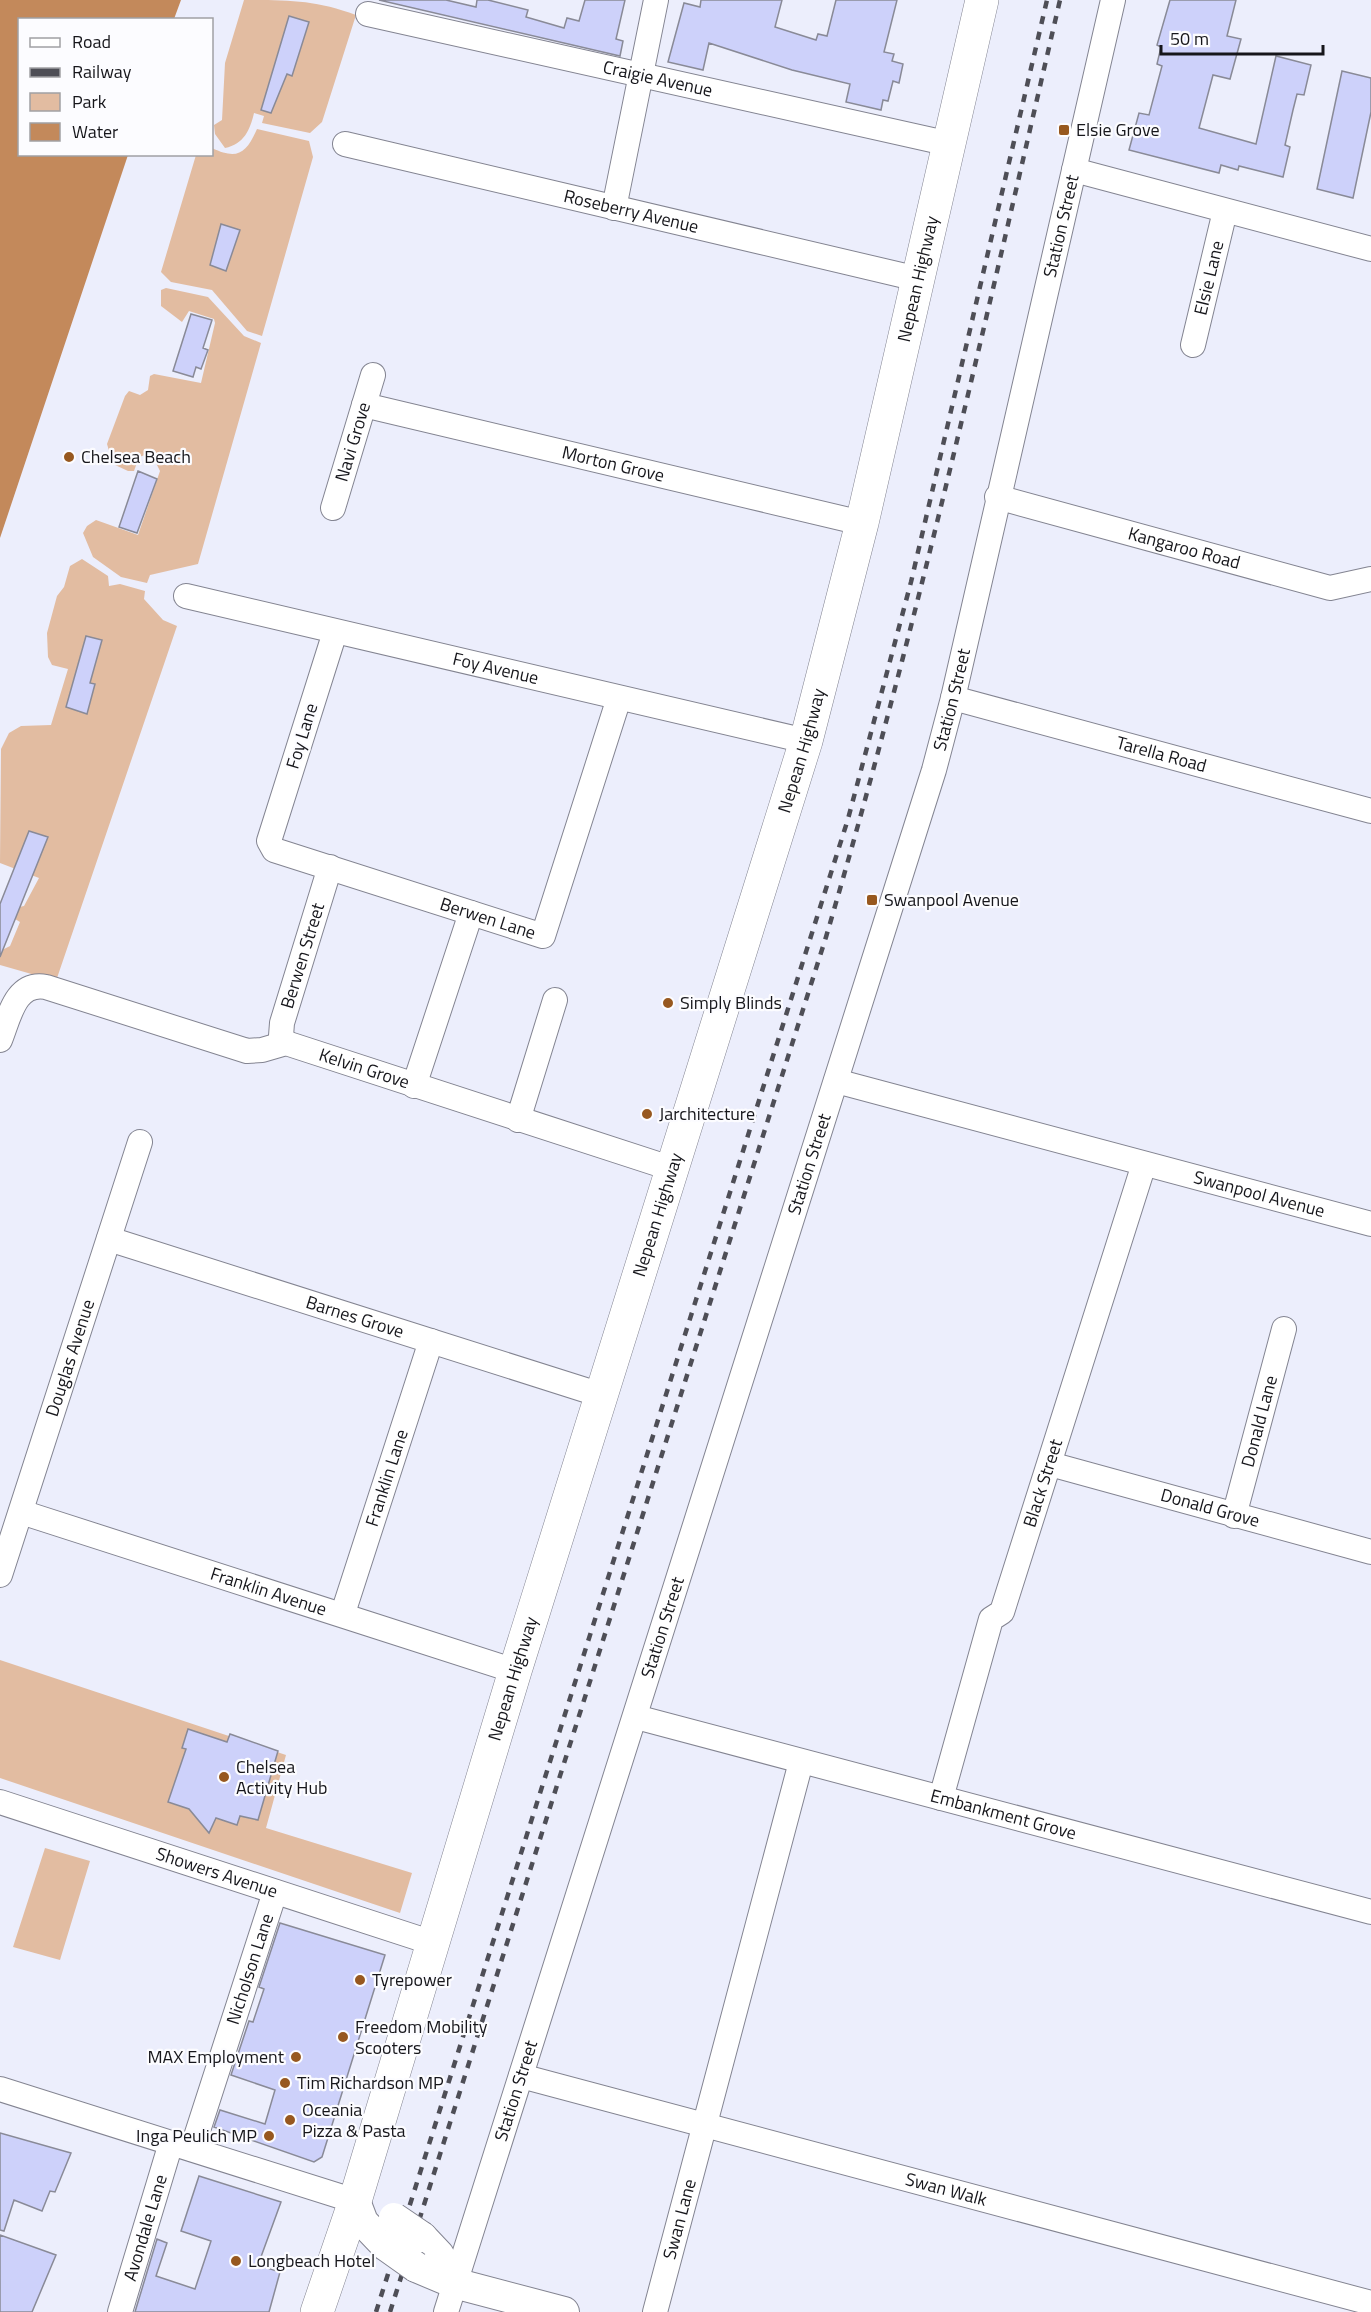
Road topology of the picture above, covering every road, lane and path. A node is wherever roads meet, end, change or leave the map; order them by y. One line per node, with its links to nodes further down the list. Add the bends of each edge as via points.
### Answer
1 (656, 0): 5 (street)
2 (982, 0): 7 (highway, Nepean Highway)
3 (1113, 0): 8 (street, Station Street)
4 (368, 14): 5 (street, Craigie Avenue)
5 (640, 76): 7 (street, Craigie Avenue); 9 (street)
6 (345, 144): 9 (street, Roseberry Avenue)
7 (950, 144): 12 (highway, Nepean Highway)
8 (1074, 170): 10 (street); 16 (street, Station Street)
9 (614, 208): 12 (street, Roseberry Avenue)
10 (1226, 211): 11 (street); 13 (street, Elsie Lane)
11 (1371, 249)
12 (918, 279): 18 (highway, Nepean Highway)
13 (1193, 345)
14 (372, 375): 15 (street, Navi Grove)
15 (364, 405): 17 (street, Navi Grove); 18 (street, Morton Grove)
16 (997, 497): 19 (street, Kangaroo Road, via 1330,588); 23 (street, Station Street)
17 (333, 508)
18 (862, 523): 24 (highway, Nepean Highway)
19 (1371, 579)
20 (186, 596): 21 (street, Foy Avenue)
21 (335, 632): 22 (street, Foy Avenue); 26 (street, Foy Lane)
22 (619, 698): 24 (street, Foy Avenue); 28 (street, Berwen Lane, via 543,936)
23 (953, 698): 25 (street, Tarella Road); 32 (street, Station Street)
24 (806, 741): 37 (highway, Nepean Highway)
25 (1371, 811)
26 (269, 841): 27 (street, Berwen Lane, via 274,850)
27 (330, 867): 28 (street, Berwen Lane); 31 (street, Berwen Street, via 282,1023 281,1036)
28 (471, 913): 33 (street)
29 (555, 1000): 34 (street)
30 (0, 1040): 31 (street, via 16,1000 32,986 40,986 247,1051)
31 (286, 1042): 33 (street, Kelvin Grove)
32 (836, 1081): 36 (street, Swanpool Avenue); 50 (street, Station Street)
33 (414, 1086): 34 (street, Kelvin Grove)
34 (518, 1120): 37 (street, Kelvin Grove)
35 (140, 1142): 39 (street, Douglas Avenue)
36 (1143, 1164): 38 (street, Swanpool Avenue); 43 (street, Black Street)
37 (673, 1169): 42 (highway, Nepean Highway)
38 (1371, 1224)
39 (109, 1239): 41 (street, Barnes Grove); 44 (street, Douglas Avenue)
40 (1284, 1329): 45 (street, Donald Lane)
41 (431, 1341): 42 (street, Barnes Grove); 48 (street, Franklin Lane)
42 (601, 1395): 49 (highway, Nepean Highway)
43 (1050, 1464): 45 (street, Donald Grove); 52 (street, Black Street, via 1002,1612 991,1619)
44 (21, 1512): 47 (street, Douglas Avenue); 48 (street, Franklin Avenue)
45 (1234, 1516): 46 (street, Donald Grove)
46 (1371, 1552)
47 (0, 1575)
48 (343, 1613): 49 (street, Franklin Avenue)
49 (514, 1671): 56 (highway, Nepean Highway)
50 (636, 1717): 51 (street, Embankment Grove); 57 (street, Station Street)
51 (801, 1762): 52 (street, Embankment Grove); 59 (street, Swan Lane)
52 (940, 1798): 55 (street, Embankment Grove)
53 (0, 1802): 54 (street, Showers Avenue)
54 (275, 1892): 56 (street, Showers Avenue); 60 (street, Nicholson Lane)
55 (1371, 1912)
56 (433, 1943): 61 (highway, Nepean Highway)
57 (521, 2076): 59 (street, Swan Walk); 63 (street, Station Street)
58 (0, 2089): 60 (street)
59 (705, 2126): 64 (street, Swan Walk); 69 (street, Swan Lane)
60 (182, 2146): 61 (street); 65 (street, Avondale Lane)
61 (355, 2201): 62 (main road, via 363,2222); 66 (highway, Nepean Highway)
62 (390, 2231): 63 (main road, bridge, via 416,2267); 63 (main road, bridge, via 422,2237 439,2255)
63 (454, 2283): 67 (street, Station Street); 68 (main road)
64 (1371, 2303)
65 (120, 2312)
66 (316, 2312)
67 (446, 2312)
68 (564, 2312)
69 (655, 2312)

